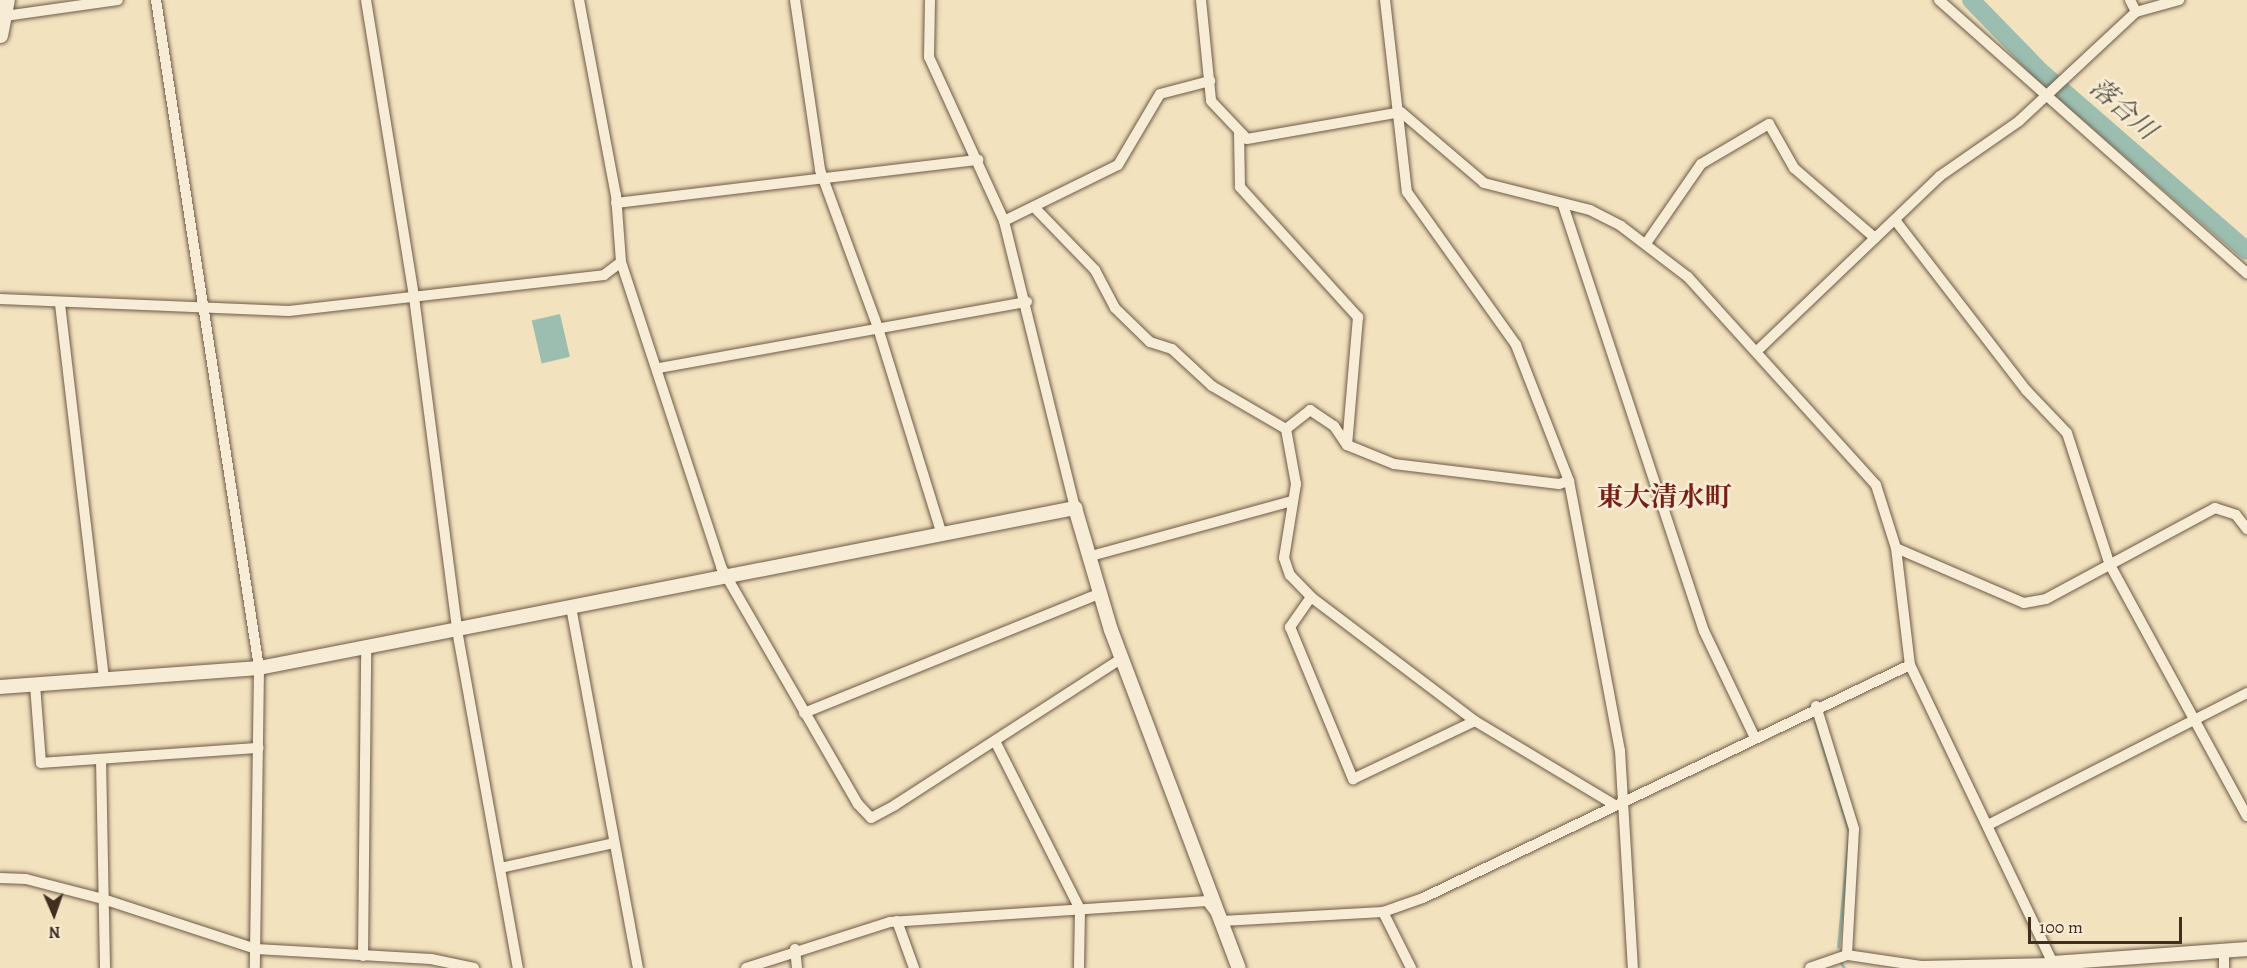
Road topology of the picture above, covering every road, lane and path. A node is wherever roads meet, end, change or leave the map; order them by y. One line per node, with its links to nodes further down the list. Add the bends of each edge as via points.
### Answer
1 (7, 0): 14 (main road)
2 (118, 0): 14 (street)
3 (156, 0): 35 (street)
4 (366, 0): 31 (street)
5 (579, 0): 22 (street)
6 (795, 0): 21 (street)
7 (930, 0): 20 (street, via 929,57)
8 (1201, 0): 16 (street)
9 (1385, 0): 18 (street)
10 (1939, 0): 17 (street)
11 (2130, 0): 13 (street)
12 (2179, 0): 13 (street)
13 (2136, 12): 17 (street)
14 (5, 16): 15 (main road)
15 (0, 35)
16 (1210, 81): 19 (street, via 1214,110); 24 (street, via 1160,94 1118,165)
17 (2046, 95): 25 (street, via 2019,121 1940,176); 30 (street)
18 (1401, 112): 19 (street, via 1268,138 1247,139); 23 (street, via 1477,179); 41 (street, via 1407,192 1516,345)
19 (1239, 132): 40 (street, via 1240,188 1358,317)
20 (978, 160): 21 (street); 26 (street)
21 (824, 179): 22 (street); 36 (street)
22 (616, 202): 29 (street)
23 (1563, 205): 28 (street, via 1590,210); 66 (street, via 1704,631)
24 (1034, 207): 26 (street); 39 (street, via 1095,270 1115,308 1150,342 1172,349 1212,386)
25 (1894, 220): 27 (street); 48 (street, via 2026,390 2067,433)
26 (1004, 221): 33 (street)
27 (1875, 238): 28 (street, via 1794,168 1769,124 1701,164); 37 (street)
28 (1647, 242): 37 (street)
29 (621, 262): 31 (street, via 604,275); 38 (street)
30 (2247, 273)
31 (414, 297): 35 (street, via 289,311); 53 (street)
32 (0, 299): 34 (street)
33 (1027, 302): 36 (street); 43 (street)
34 (60, 304): 35 (street); 58 (street)
35 (203, 308): 57 (street)
36 (878, 328): 38 (street); 45 (street)
37 (1758, 350): 46 (street, via 1876,485)
38 (659, 368): 49 (street)
39 (1286, 429): 40 (street, via 1310,410 1334,426); 42 (street, via 1296,484)
40 (1347, 445): 41 (street, via 1394,464 1559,484)
41 (1569, 481): 70 (street)
42 (1292, 501): 47 (street); 51 (street, via 1284,558 1290,575)
43 (1075, 508): 45 (street); 47 (street)
44 (2247, 529): 48 (street, via 2236,515 2215,508)
45 (941, 532): 49 (street)
46 (1896, 548): 48 (street, via 2024,603 2046,599); 56 (street)
47 (1091, 556): 50 (street)
48 (2110, 565): 64 (street)
49 (725, 575): 52 (street); 63 (street)
50 (1101, 593): 55 (street); 63 (street)
51 (1311, 597): 65 (street); 65 (street, via 1290,627 1353,779)
52 (571, 607): 53 (street); 74 (street)
53 (457, 630): 54 (street); 75 (street)
54 (366, 649): 57 (street); 87 (street)
55 (1121, 659): 67 (street); 81 (street)
56 (1910, 665): 62 (street); 73 (street)
57 (259, 668): 58 (street); 68 (street)
58 (104, 680): 59 (street)
59 (35, 685): 60 (street); 69 (street, via 41,763)
60 (0, 687)
61 (2247, 693): 64 (street)
62 (1816, 706): 66 (street); 86 (street, via 1854,828)
63 (804, 713): 67 (street, via 871,818)
64 (2195, 719): 72 (street); 73 (street)
65 (1474, 721): 71 (street)
66 (1755, 738): 70 (street)
67 (995, 741): 78 (street)
68 (258, 748): 69 (street); 82 (street)
69 (101, 759): 77 (street)
70 (1626, 798): 71 (street); 102 (street)
71 (1615, 805): 79 (street, via 1422,898)
72 (2247, 816)
73 (1988, 825): 89 (street)
74 (614, 843): 75 (street); 95 (street)
75 (500, 868): 94 (street)
76 (0, 878): 77 (street, via 26,879)
77 (103, 900): 82 (street); 91 (street)
78 (1080, 909): 80 (street); 81 (street, via 1207,901); 99 (street)
79 (1383, 912): 81 (street); 101 (street)
80 (897, 921): 83 (street); 98 (street)
81 (1222, 921): 100 (street)
82 (256, 949): 87 (street); 92 (street)
83 (795, 949): 96 (street); 97 (street)
84 (2247, 950): 85 (street)
85 (2224, 951): 89 (street); 103 (street)
86 (1847, 955): 89 (street, via 1921,966); 90 (street)
87 (363, 956): 88 (street)
88 (432, 964): 93 (street)
89 (2054, 966)
90 (1813, 967)
91 (105, 968)
92 (255, 968)
93 (474, 968)
94 (518, 968)
95 (638, 968)
96 (746, 968)
97 (797, 968)
98 (914, 968)
99 (1079, 968)
100 (1239, 968)
101 (1411, 968)
102 (1633, 968)
103 (2224, 968)

